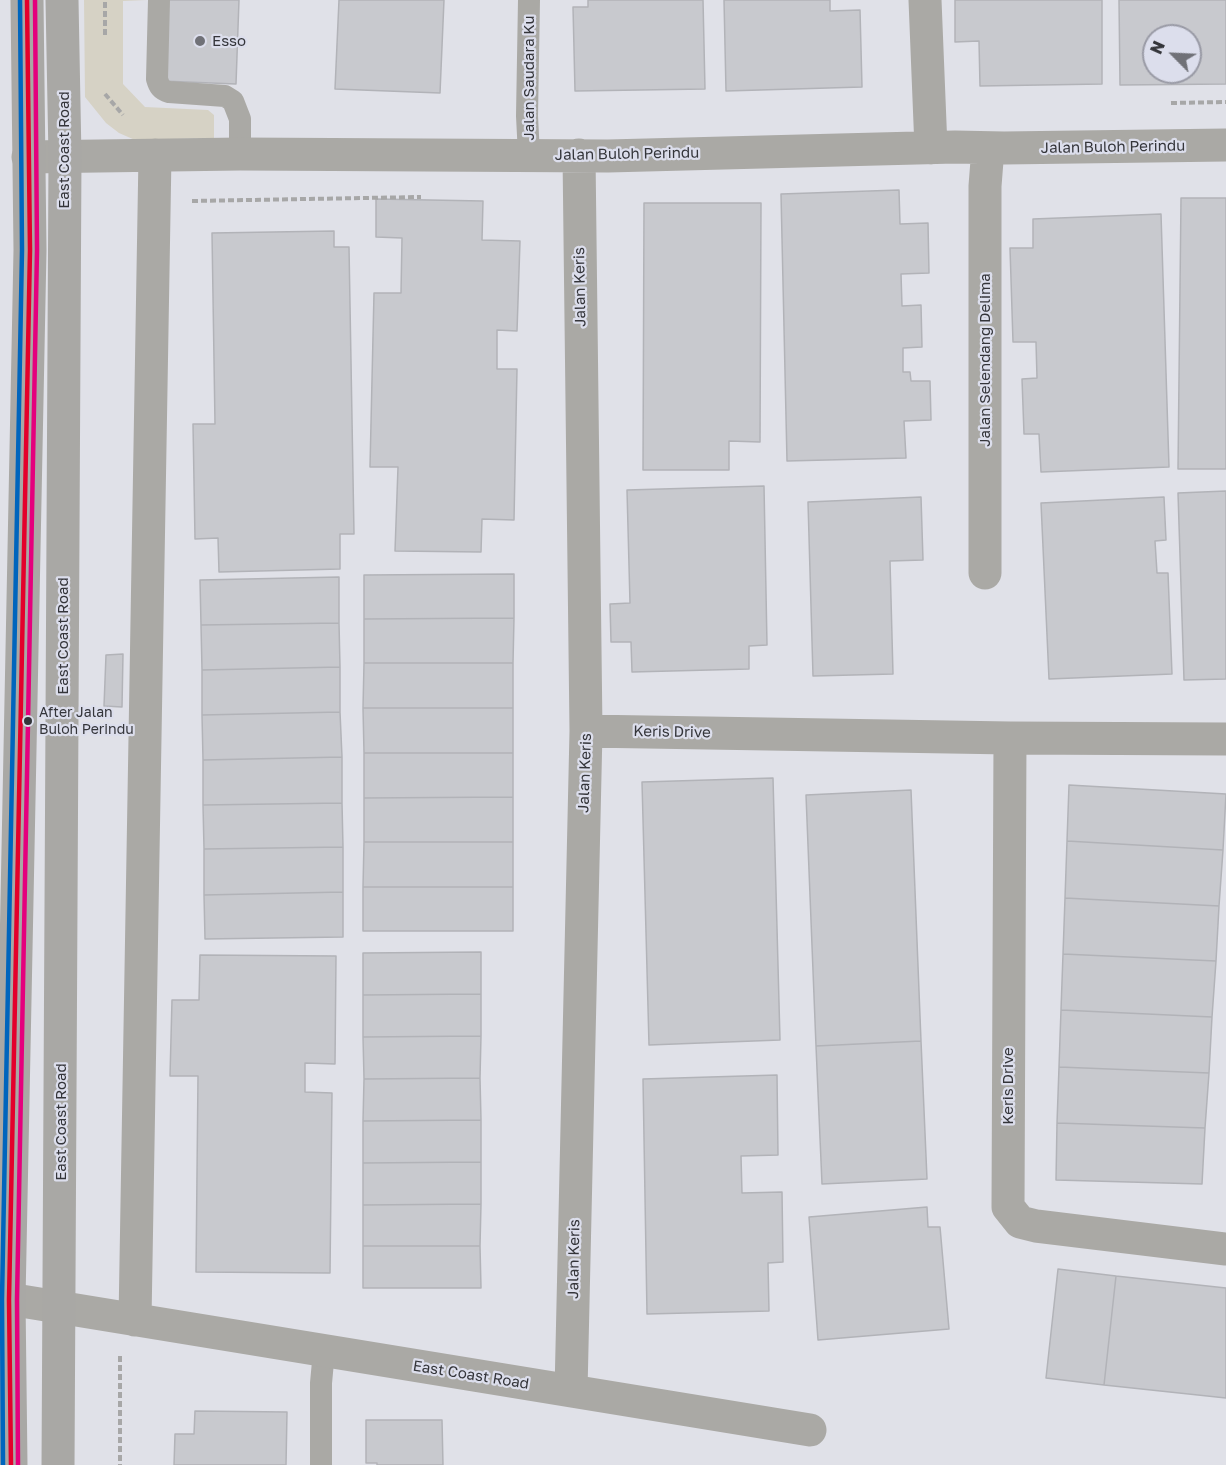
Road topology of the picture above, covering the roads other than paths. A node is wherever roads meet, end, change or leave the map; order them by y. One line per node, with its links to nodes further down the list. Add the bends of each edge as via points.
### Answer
1 (27, 0): 13 (main road)
2 (62, 0): 14 (main road, East Coast Road)
3 (159, 0): 9 (lane, via 159,85 163,91 225,96 233,101 240,119)
4 (529, 0): 11 (lane, Jalan Saudara Ku)
5 (925, 0): 7 (street)
6 (1226, 145): 8 (street, Jalan Buloh Perindu)
7 (931, 148): 8 (street, Jalan Buloh Perindu); 12 (street, Jalan Buloh Perindu)
8 (988, 148): 15 (street, Jalan Selendang Delima)
9 (240, 154): 10 (street, Jalan Buloh Perindu); 11 (street, Jalan Buloh Perindu)
10 (154, 155): 14 (street, Jalan Buloh Perindu); 22 (street)
11 (529, 155): 12 (street, Jalan Buloh Perindu)
12 (579, 155): 16 (street, Jalan Keris)
13 (28, 157): 14 (street, Jalan Buloh Perindu); 20 (main road, via 30,261)
14 (65, 157): 21 (main road, East Coast Road)
15 (985, 573)
16 (586, 731): 17 (street, Keris Drive); 24 (street, Jalan Keris)
17 (1010, 738): 18 (street, Keris Drive); 19 (street, Keris Drive, via 1008,1208 1020,1222 1036,1226)
18 (1226, 739)
19 (1226, 1249)
20 (9, 1299): 21 (street, East Coast Road); 26 (main road)
21 (60, 1308): 22 (street, East Coast Road); 27 (main road, East Coast Road)
22 (135, 1320): 23 (street, East Coast Road)
23 (324, 1351): 24 (street, East Coast Road); 28 (lane)
24 (571, 1391): 25 (street, East Coast Road)
25 (810, 1430)
26 (11, 1465)
27 (58, 1465)
28 (321, 1465)

